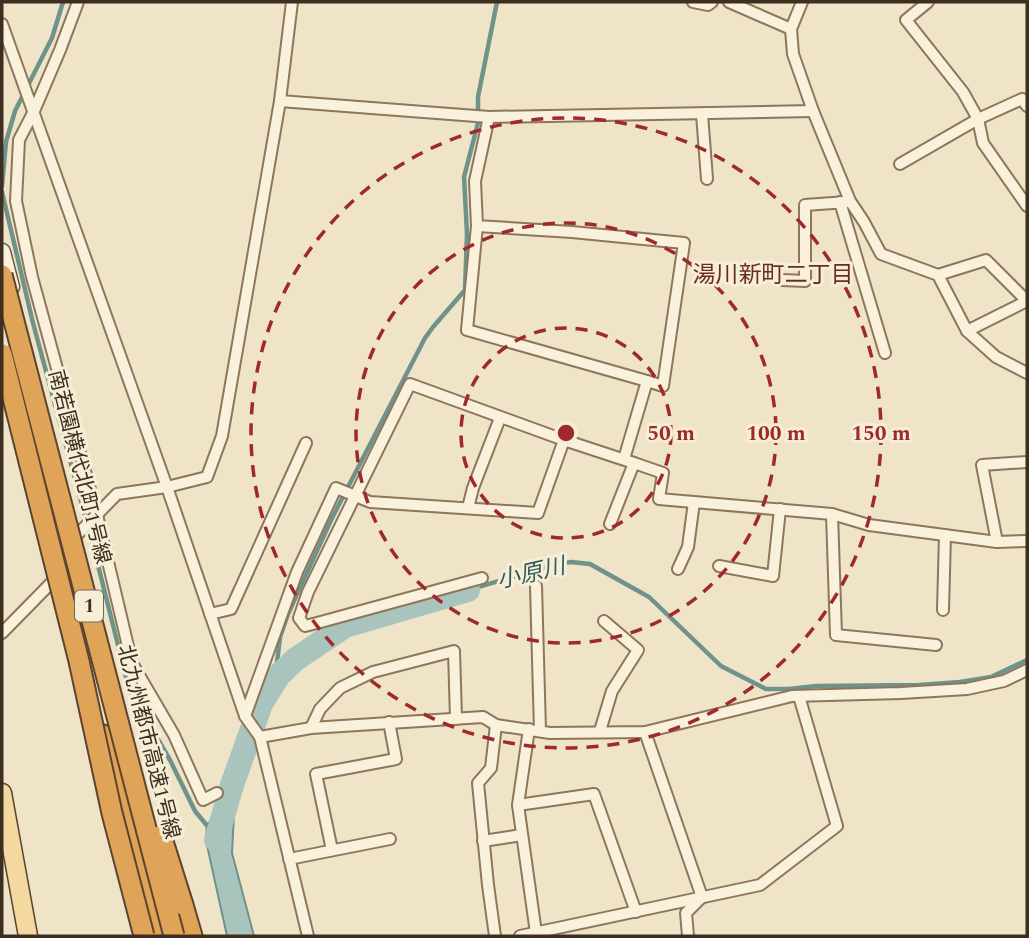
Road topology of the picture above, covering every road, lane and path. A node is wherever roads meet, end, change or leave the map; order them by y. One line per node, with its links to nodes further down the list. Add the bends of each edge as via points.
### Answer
1 (78, 2): 12 (street)
2 (292, 2): 10 (street)
3 (693, 2): 4 (street)
4 (712, 2)
5 (729, 2): 9 (street)
6 (802, 2): 9 (street)
7 (928, 2): 16 (street, via 906,20 963,92)
8 (2, 24): 12 (street)
9 (791, 29): 13 (street, via 793,54)
10 (280, 101): 15 (street); 37 (street, via 222,436 207,478)
11 (1027, 106): 16 (street, via 1021,99)
12 (34, 111): 37 (street); 42 (street, via 19,140 16,201 32,277)
13 (813, 111): 14 (street); 19 (street)
14 (702, 114): 15 (street); 18 (street)
15 (489, 117): 21 (street, via 475,181)
16 (978, 119): 17 (street); 20 (street, via 983,143)
17 (901, 164)
18 (707, 179)
19 (845, 202): 24 (street, via 864,222 881,254); 25 (street, via 805,205 805,281); 27 (street)
20 (1027, 206)
21 (477, 226): 31 (street, via 467,330); 31 (street, via 684,243 663,386)
22 (2, 252): 46 (street, 南若園横代北町1号線)
23 (2, 275): 63 (highway, 北九州都市高速1号線 / 1, bridge)
24 (938, 275): 26 (street); 26 (street, via 986,260 1027,301)
25 (782, 280)
26 (967, 331): 30 (street, via 996,357)
27 (885, 353)
28 (2, 354): 61 (highway, 1, bridge)
29 (2, 367): 54 (street)
30 (1027, 373)
31 (647, 381): 35 (street)
32 (500, 418): 33 (street); 38 (street, via 410,384); 40 (street)
33 (564, 440): 35 (street); 40 (street, via 538,513)
34 (306, 443): 57 (street, via 231,609)
35 (629, 461): 39 (street, via 663,473 659,499); 44 (street)
36 (1027, 462): 48 (street, via 982,464)
37 (167, 486): 42 (street, via 117,494); 57 (street)
38 (355, 495): 40 (street, via 370,502); 51 (street, via 336,488); 53 (street)
39 (694, 502): 41 (street); 50 (street, via 688,547)
40 (468, 508)
41 (780, 509): 43 (street); 49 (street, via 773,576)
42 (97, 514): 46 (street); 75 (street, via 132,663 174,736 203,800)
43 (832, 514): 45 (street, via 869,525); 60 (street, via 836,635)
44 (610, 524)
45 (945, 535): 48 (street); 56 (street)
46 (75, 537): 54 (street); 90 (street, 南若園横代北町1号線)
47 (1027, 541): 48 (street)
48 (997, 542)
49 (719, 566)
50 (678, 569)
51 (297, 572): 53 (street); 65 (street)
52 (482, 578): 53 (street, via 305,626 299,618)
53 (313, 580)
54 (51, 582): 59 (street); 86 (street)
55 (536, 586): 70 (street)
56 (943, 610)
57 (210, 614): 65 (street)
58 (604, 621): 71 (street, via 638,650 612,691)
59 (2, 633)
60 (936, 645)
61 (79, 661): 87 (highway, 1, bridge); 88 (highway, bridge, via 126,810)
62 (1027, 670): 64 (street, via 1004,681 967,689)
63 (111, 688): 89 (highway, 北九州都市高速1号線 / 1, bridge); 91 (highway, bridge)
64 (799, 696): 72 (street); 82 (street, via 837,826 760,885)
65 (245, 716): 73 (street)
66 (456, 719): 67 (street); 68 (street, via 483,717); 69 (street, via 454,651 373,672 340,688 320,709)
67 (389, 722): 69 (street); 80 (street, via 396,759 316,774)
68 (496, 725): 70 (street); 79 (street, via 491,768 478,783)
69 (311, 728): 73 (street)
70 (534, 730): 71 (street); 76 (street)
71 (600, 731): 72 (street)
72 (645, 732): 82 (street)
73 (260, 737): 81 (street)
74 (2, 793): 85 (main road)
75 (218, 793)
76 (518, 805): 77 (street); 83 (street, via 594,794)
77 (522, 835): 79 (street); 84 (street)
78 (390, 839): 80 (street)
79 (483, 841): 93 (street)
80 (332, 850): 81 (street)
81 (289, 859): 92 (street)
82 (702, 898): 83 (street); 95 (street, via 686,913)
83 (635, 912): 84 (street)
84 (536, 933): 94 (street)
85 (28, 936)
86 (136, 936)
87 (144, 936)
88 (159, 936)
89 (174, 936)
90 (181, 936)
91 (192, 936)
92 (308, 936)
93 (495, 936)
94 (520, 936)
95 (688, 936)

